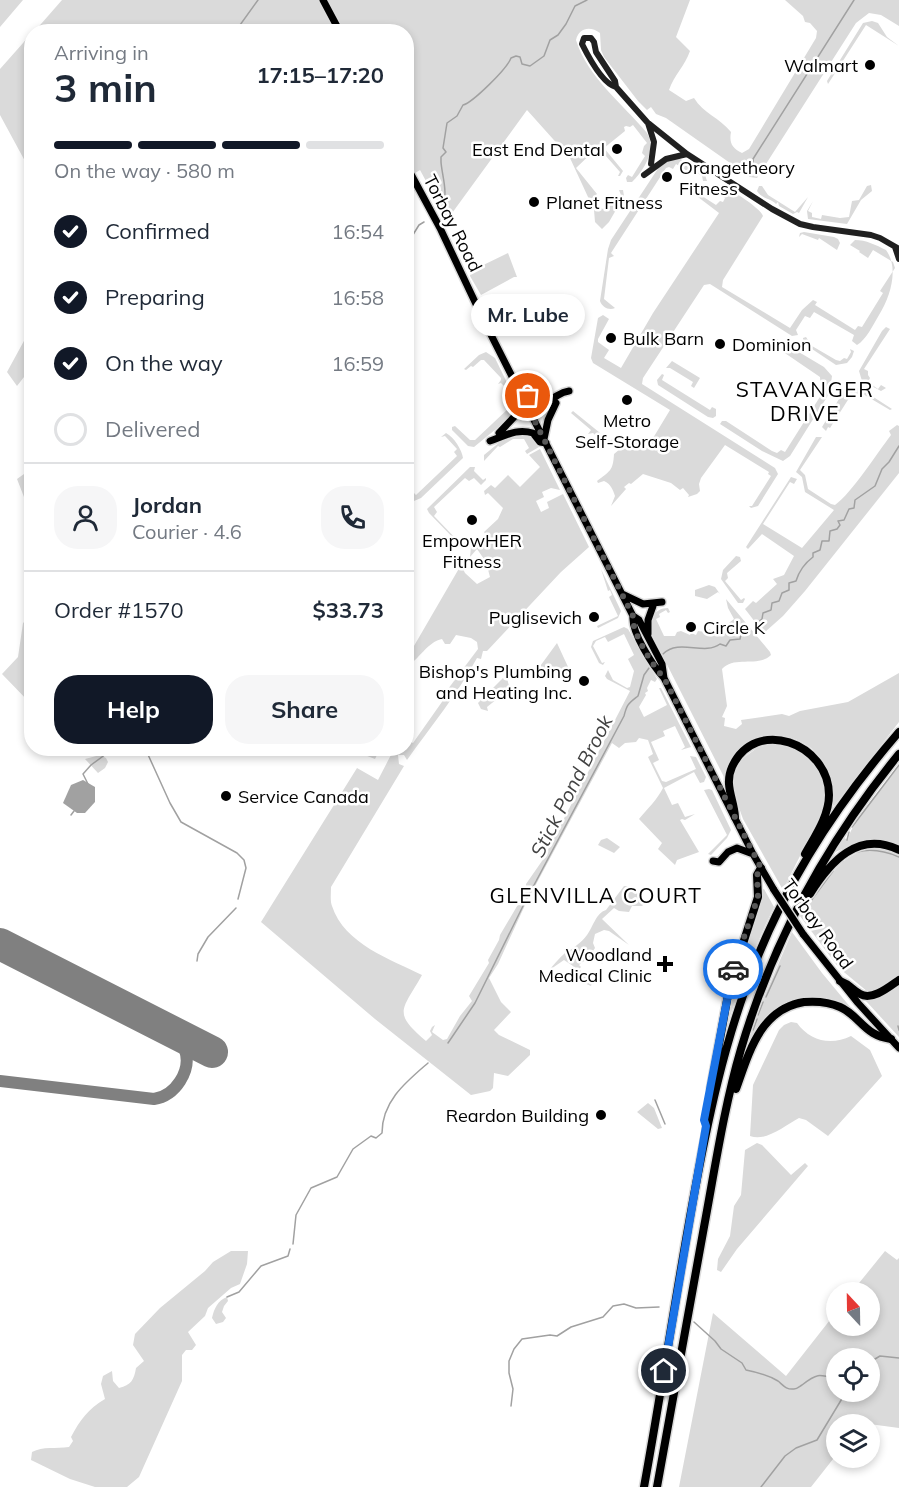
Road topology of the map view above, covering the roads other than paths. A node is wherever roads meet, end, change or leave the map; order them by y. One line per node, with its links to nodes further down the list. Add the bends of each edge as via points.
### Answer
1 (323, 0): 2 (main road)
2 (336, 24)
3 (616, 87): 3 (main road, via 594,42 585,38 582,44 592,61 608,84); 4 (main road)
4 (647, 122): 5 (main road); 6 (main road, via 654,142)
5 (687, 154): 7 (main road, via 670,157); 9 (main road, via 801,224 872,235)
6 (651, 164)
7 (644, 175)
8 (414, 180): 11 (main road, Torbay Road)
9 (897, 247): 10 (main road)
10 (899, 259)
11 (520, 391): 12 (main road, via 531,399 545,401); 14 (main road, via 514,417); 16 (main road, Torbay Road)
12 (569, 391)
13 (556, 403): 16 (main road)
14 (499, 434)
15 (490, 441): 16 (main road, via 522,431)
16 (545, 441): 17 (main road, Torbay Road)
17 (622, 594): 18 (main road, via 643,604); 20 (main road, Torbay Road)
18 (662, 602)
19 (653, 606): 21 (main road)
20 (633, 616): 21 (main road, Torbay Road); 22 (main road, Torbay Road, via 632,623)
21 (647, 636): 22 (main road, Torbay Road, via 662,664)
22 (664, 678): 25 (main road, Torbay Road)
23 (899, 732): 30 (highway, via 850,794)
24 (899, 754): 31 (highway, via 848,822)
25 (735, 817): 27 (main road, Torbay Road); 30 (highway, via 729,777 745,750 775,740 796,744 813,757 826,778 828,801)
26 (899, 850): 31 (highway, via 871,843 843,855 814,889)
27 (753, 854): 28 (main road, via 737,848 719,862); 29 (main road, Torbay Road)
28 (713, 861)
29 (761, 868): 33 (main road, Torbay Road, bridge, via 803,934); 36 (highway, via 757,875 758,897 729,984)
30 (796, 876): 36 (highway, via 751,973)
31 (780, 943): 37 (highway, via 741,1049)
32 (899, 980): 33 (highway, via 868,996)
33 (840, 981): 34 (main road, Torbay Road)
34 (891, 1039): 35 (main road, Torbay Road); 37 (highway, via 873,1033 848,1011 830,1003 807,1002 781,1010 753,1043)
35 (899, 1048)
36 (706, 1126): 38 (highway)
37 (718, 1152): 39 (highway)
38 (644, 1487)
39 (657, 1487)

